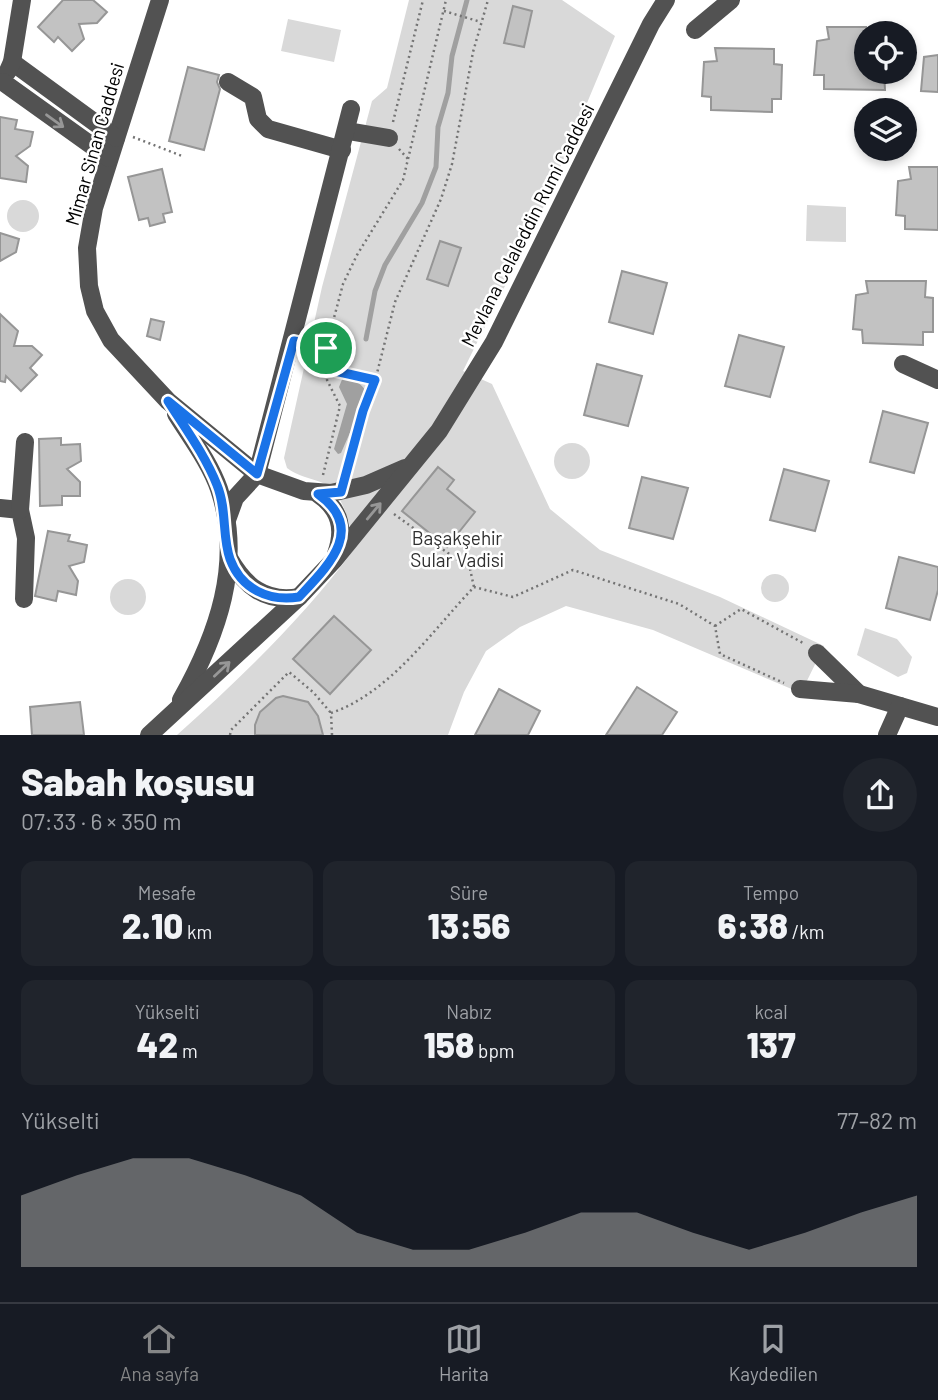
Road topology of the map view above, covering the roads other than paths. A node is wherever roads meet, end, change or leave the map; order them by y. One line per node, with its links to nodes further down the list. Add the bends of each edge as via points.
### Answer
1 (22, 0): 6 (street)
2 (160, 0): 11 (street, Mimar Sinan Caddesi)
3 (666, 0): 19 (street, Mevlana Celaleddin Rumi Caddesi, via 494,342)
4 (731, 0): 5 (street)
5 (695, 30)
6 (12, 62): 8 (street); 11 (street)
7 (228, 82): 13 (street, via 253,97 258,119 268,129)
8 (1, 84): 14 (street, one-way to 14)
9 (351, 109): 10 (street)
10 (348, 131): 12 (street); 13 (street)
11 (117, 134): 14 (street, Mimar Sinan Caddesi)
12 (389, 138)
13 (342, 150): 20 (street)
14 (109, 158): 17 (street, Mimar Sinan Caddesi, via 87,248 95,311 110,340)
15 (903, 365): 16 (street)
16 (938, 380)
17 (168, 401): 20 (street); 24 (street, via 211,470)
18 (25, 442): 23 (street)
19 (415, 463): 21 (street, via 341,492); 26 (street, Mevlana Celaleddin Rumi Caddesi, one-way to 19)
20 (257, 474): 21 (street); 24 (street, via 235,498)
21 (318, 494): 26 (street, via 332,505 340,521)
22 (0, 508): 23 (street)
23 (20, 510): 28 (street, via 26,538)
24 (227, 520): 25 (street)
25 (229, 558): 27 (street, via 240,577 262,594 280,599); 34 (street, via 214,634)
26 (334, 560): 27 (street)
27 (299, 597): 34 (street, one-way to 27)
28 (24, 599)
29 (817, 653): 31 (street)
30 (800, 689): 31 (street)
31 (859, 694): 32 (street)
32 (900, 706): 33 (street); 36 (street)
33 (937, 713)
34 (172, 716): 35 (street)
35 (149, 735)
36 (887, 735)

